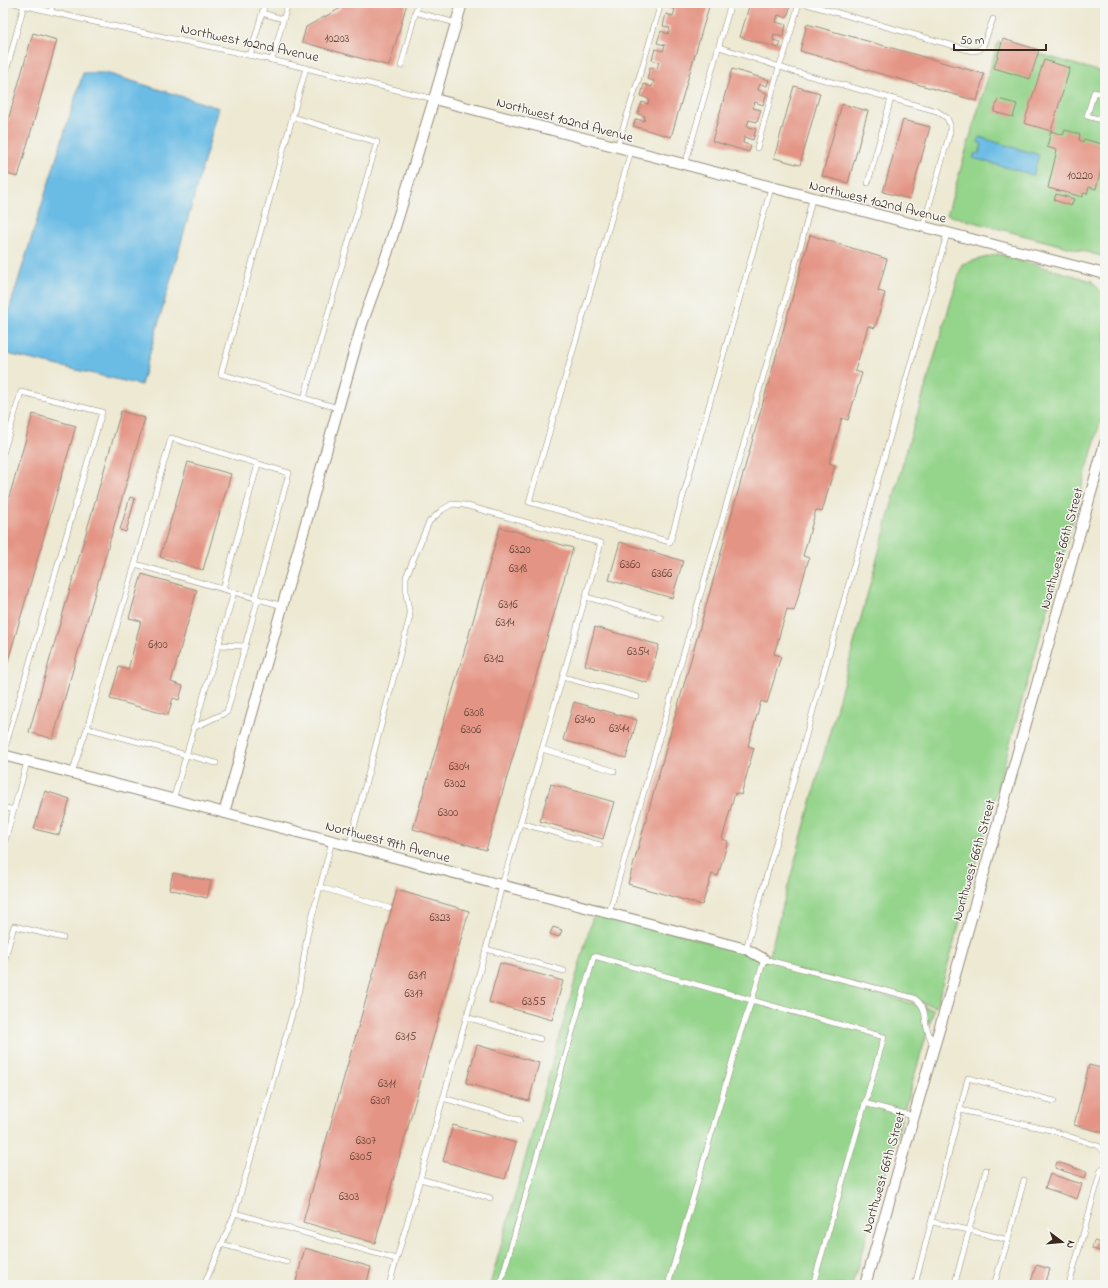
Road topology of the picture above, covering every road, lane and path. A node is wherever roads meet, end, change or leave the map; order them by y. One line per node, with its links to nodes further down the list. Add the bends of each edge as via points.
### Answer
1 (14, 3): 11 (lane, Northwest 102nd Avenue)
2 (53, 3): 12 (lane)
3 (265, 3): 14 (lane)
4 (288, 3): 15 (lane)
5 (418, 3): 13 (lane)
6 (462, 3): 17 (street)
7 (661, 3): 30 (lane)
8 (732, 3): 18 (lane)
9 (799, 3): 22 (lane)
10 (803, 3): 16 (lane, via 972,51 983,46)
11 (24, 5): 12 (lane, Northwest 102nd Avenue); 24 (lane)
12 (50, 12): 19 (lane, Northwest 102nd Avenue)
13 (415, 12): 17 (lane); 21 (lane)
14 (262, 13): 15 (lane); 19 (lane)
15 (283, 19): 20 (lane)
16 (993, 19)
17 (456, 23): 27 (street)
18 (719, 47): 22 (lane); 33 (lane)
19 (250, 56): 20 (lane, Northwest 102nd Avenue)
20 (272, 60): 23 (lane, Northwest 102nd Avenue)
21 (401, 66)
22 (779, 67): 26 (lane); 31 (lane)
23 (306, 68): 27 (lane, Northwest 102nd Avenue); 28 (lane)
24 (3, 82)
25 (1105, 95): 29 (lane, via 1094,92 1087,116)
26 (891, 98): 34 (lane); 37 (lane, via 941,113 950,125)
27 (434, 100): 30 (street, Northwest 102nd Avenue); 43 (street, via 387,254 362,324)
28 (292, 117): 42 (lane, via 220,374); 42 (lane, via 377,142)
29 (1105, 121)
30 (617, 147): 32 (street, Northwest 102nd Avenue)
31 (756, 148)
32 (631, 151): 33 (street, Northwest 102nd Avenue); 35 (lane, via 529,502 670,542)
33 (685, 165): 35 (street, Northwest 102nd Avenue)
34 (868, 182)
35 (771, 188): 36 (street, Northwest 102nd Avenue)
36 (812, 199): 37 (street, Northwest 102nd Avenue); 79 (lane)
37 (923, 227): 38 (street, Northwest 102nd Avenue)
38 (947, 234): 41 (street, Northwest 102nd Avenue); 82 (lane)
39 (1105, 234): 40 (lane)
40 (1103, 240)
41 (1105, 274)
42 (304, 398): 43 (lane)
43 (338, 408): 52 (street)
44 (1105, 442): 89 (street, Northwest 66th Street)
45 (3, 454): 61 (lane, via 21,392 102,412)
46 (258, 464): 47 (lane, via 171,438); 48 (lane); 51 (lane, via 289,473)
47 (135, 564): 48 (lane); 58 (lane)
48 (223, 588): 49 (lane)
49 (234, 592): 51 (lane); 54 (lane)
50 (586, 597): 53 (lane); 56 (lane); 74 (lane, via 601,543 464,505 452,504 429,522 406,577 410,616)
51 (257, 598): 52 (lane); 55 (lane)
52 (283, 606): 70 (street)
53 (661, 618)
54 (219, 645): 55 (lane); 59 (lane)
55 (245, 646): 59 (lane, via 227,712)
56 (563, 676): 57 (lane); 60 (lane)
57 (637, 697)
58 (87, 728): 62 (lane); 66 (lane)
59 (193, 728): 62 (lane)
60 (542, 749): 65 (lane); 71 (lane)
61 (3, 755): 63 (street, Northwest 99th Avenue)
62 (186, 755): 64 (lane); 67 (lane)
63 (27, 762): 66 (street, Northwest 99th Avenue); 69 (lane)
64 (216, 763)
65 (614, 771)
66 (72, 773): 67 (street, Northwest 99th Avenue)
67 (173, 800): 70 (street, Northwest 99th Avenue)
68 (3, 807): 69 (lane)
69 (14, 810): 75 (lane)
70 (224, 813): 72 (street, Northwest 99th Avenue)
71 (520, 823): 73 (lane); 76 (lane)
72 (332, 841): 74 (street, Northwest 99th Avenue); 77 (lane)
73 (600, 845)
74 (349, 846): 76 (street, Northwest 99th Avenue)
75 (3, 848)
76 (502, 885): 79 (street, Northwest 99th Avenue); 81 (lane)
77 (320, 887): 78 (lane); 102 (lane, via 307,936 299,990)
78 (389, 908)
79 (609, 913): 82 (street, Northwest 99th Avenue)
80 (63, 938): 84 (lane, via 14,926)
81 (486, 949): 85 (lane); 87 (lane)
82 (746, 949): 83 (street, Northwest 99th Avenue)
83 (764, 959): 86 (lane); 89 (lane, via 914,998 924,1008 926,1024)
84 (3, 965)
85 (564, 971)
86 (752, 1000): 92 (lane, via 884,1037); 112 (lane, via 594,956); 113 (lane)
87 (466, 1017): 88 (lane); 90 (lane)
88 (540, 1039)
89 (934, 1047): 94 (street, Northwest 66th Street)
90 (443, 1098): 95 (lane); 99 (lane)
91 (1054, 1101): 93 (lane, via 968,1078)
92 (864, 1103): 94 (lane); 114 (lane)
93 (960, 1110): 96 (lane, via 1050,1130 1098,1146); 103 (lane)
94 (914, 1116): 115 (street, Northwest 66th Street)
95 (520, 1120)
96 (1105, 1152)
97 (1105, 1166): 118 (lane, via 1101,1170)
98 (986, 1170): 104 (lane)
99 (420, 1179): 101 (lane); 107 (lane)
100 (1024, 1180): 105 (lane)
101 (490, 1198)
102 (235, 1213): 106 (lane); 107 (lane)
103 (932, 1222): 104 (lane); 116 (lane)
104 (969, 1230): 105 (lane); 109 (lane)
105 (1008, 1240): 117 (lane)
106 (222, 1244): 108 (lane); 110 (lane)
107 (396, 1259): 111 (lane)
108 (287, 1262)
109 (955, 1283)
110 (204, 1285)
111 (388, 1285)
112 (500, 1285)
113 (668, 1285)
114 (813, 1285)
115 (865, 1285)
116 (917, 1285)
117 (994, 1285)
118 (1069, 1285)

